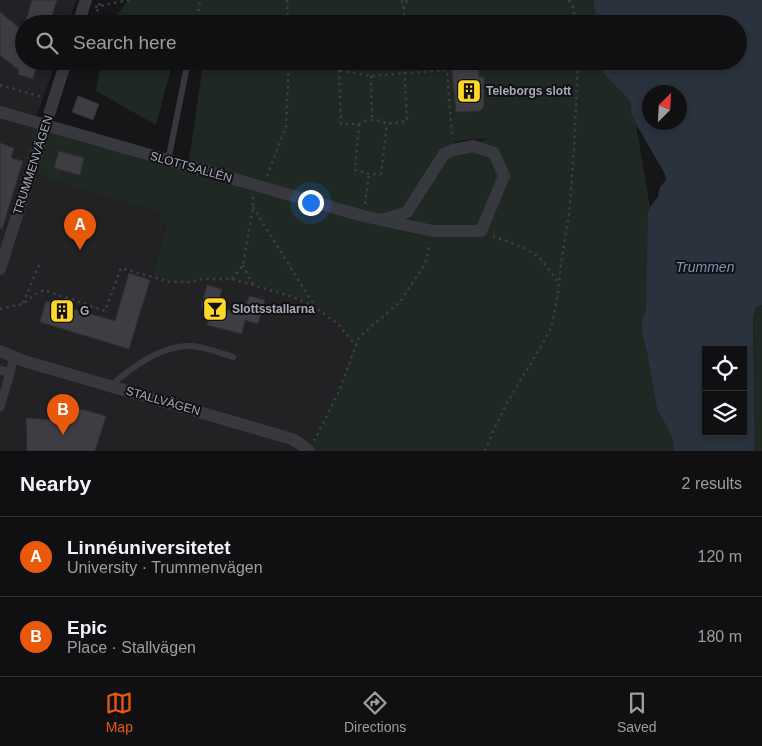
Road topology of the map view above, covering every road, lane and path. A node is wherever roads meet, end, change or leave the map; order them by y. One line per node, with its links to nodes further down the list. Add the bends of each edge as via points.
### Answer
1 (101, 0): 9 (path)
2 (129, 0): 9 (path)
3 (200, 0): 12 (path)
4 (287, 0): 13 (path)
5 (402, 0): 10 (path)
6 (407, 0): 10 (path)
7 (570, 0): 15 (path)
8 (85, 4): 9 (path)
9 (99, 8): 11 (path)
10 (404, 10): 14 (path)
11 (96, 15)
12 (198, 15)
13 (288, 15)
14 (404, 15)
15 (574, 15)
16 (63, 70): 25 (street, TRUMMENVÄGEN)
17 (186, 70): 32 (lane)
18 (289, 70): 34 (path, via 286,126)
19 (339, 70): 23 (path); 28 (path, via 341,124)
20 (405, 70): 22 (path)
21 (578, 70): 44 (path, via 571,196)
22 (405, 73): 23 (path); 29 (path, via 407,121); 31 (path, via 447,70)
23 (371, 76): 27 (path)
24 (0, 85): 25 (path)
25 (54, 101): 30 (street, TRUMMENVÄGEN)
26 (0, 112): 30 (street, SLOTTSALLÉN)
27 (372, 120): 28 (path); 29 (path)
28 (359, 124): 33 (path, via 355,170)
29 (388, 124): 33 (path, via 381,174)
30 (46, 126): 32 (street, SLOTTSALLÉN); 42 (street, TRUMMENVÄGEN)
31 (453, 150): 37 (street, SLOTTSALLÉN, via 444,154 407,212); 39 (street, via 473,146 494,153 504,176)
32 (168, 161): 34 (street, SLOTTSALLÉN)
33 (369, 174): 36 (path)
34 (258, 186): 35 (path); 36 (street, SLOTTSALLÉN)
35 (253, 207): 41 (path); 47 (path)
36 (363, 216): 37 (street, SLOTTSALLÉN)
37 (382, 220): 38 (street, SLOTTSALLÉN)
38 (433, 231): 39 (street, SLOTTSALLÉN); 49 (path, via 425,264 400,302 358,337)
39 (481, 231): 44 (path, via 534,254)
40 (40, 263): 46 (path)
41 (243, 265): 43 (path); 45 (path)
42 (0, 269)
43 (232, 278): 45 (path); 46 (path, via 170,282 121,268 105,311 44,290)
44 (559, 283): 58 (path, via 552,326 508,401)
45 (253, 285): 47 (path)
46 (23, 304): 48 (path)
47 (315, 307): 49 (path, via 339,325)
48 (0, 309)
49 (356, 346): 57 (path, via 339,391)
50 (0, 351): 51 (street)
51 (14, 357): 54 (street); 55 (street, STALLVÄGEN)
52 (233, 357): 55 (lane, via 192,346 181,347 142,362)
53 (0, 370): 54 (street)
54 (10, 373): 56 (street)
55 (110, 386): 57 (street, STALLVÄGEN)
56 (0, 407)
57 (311, 447)
58 (485, 451)

